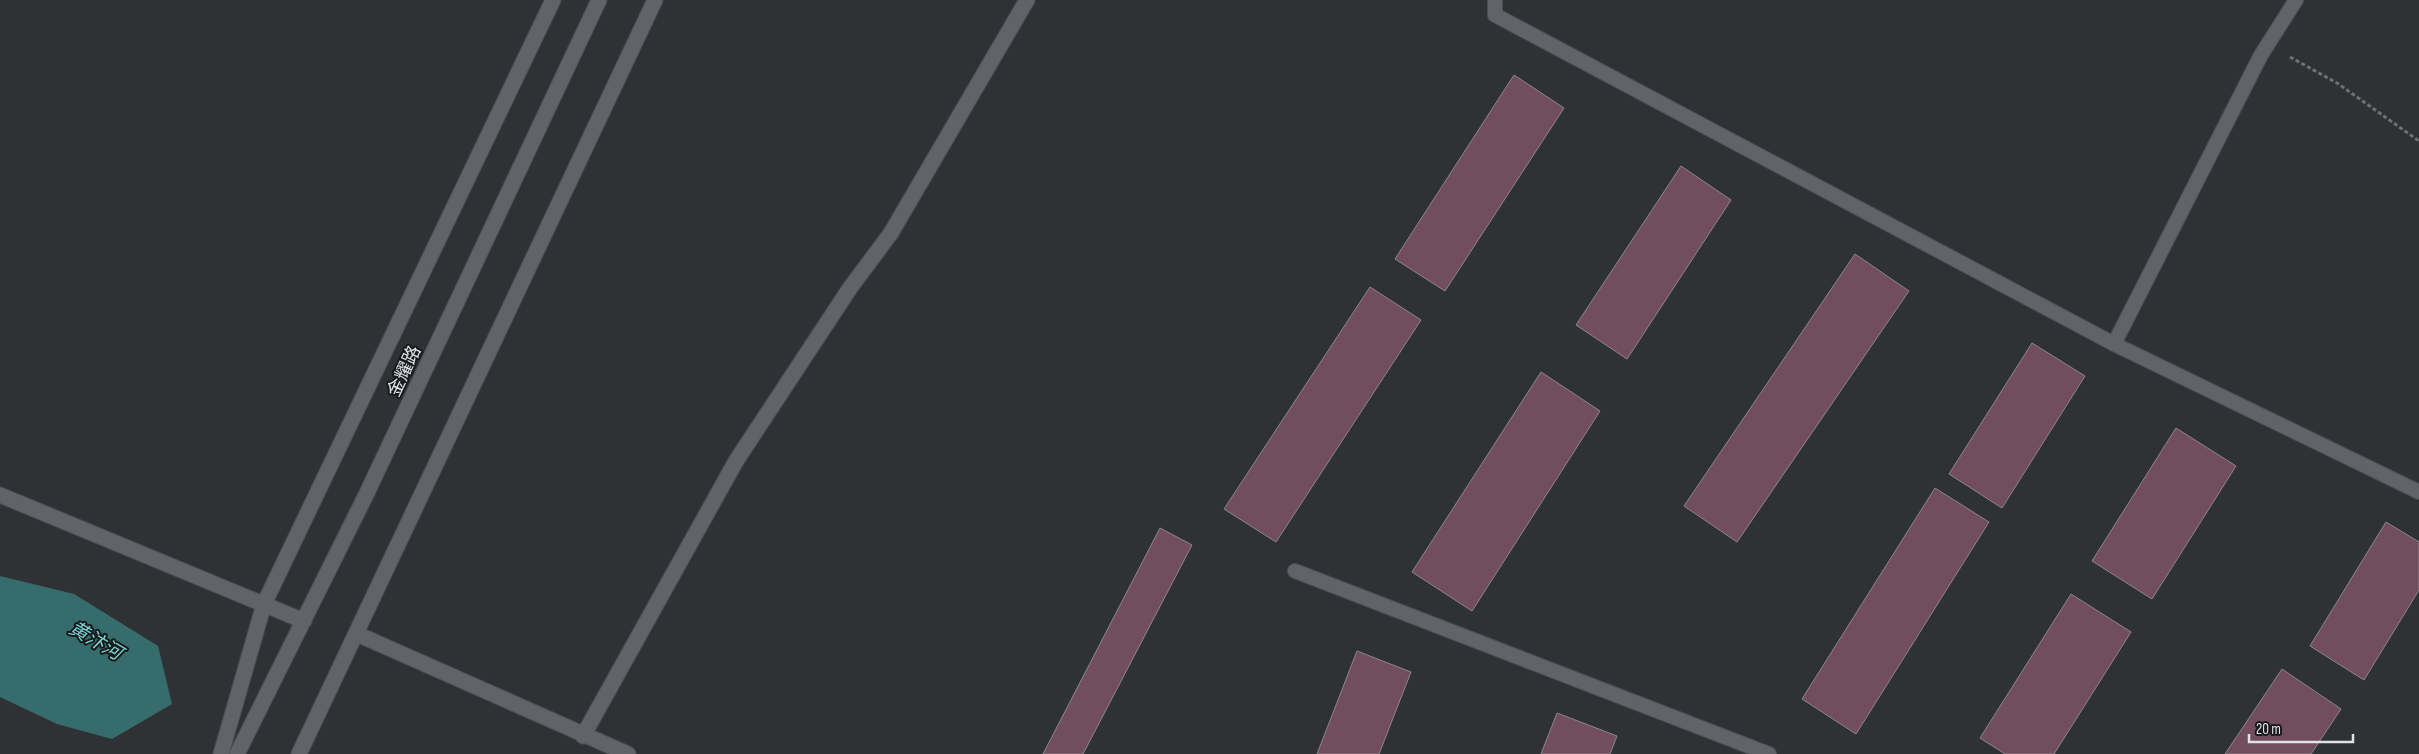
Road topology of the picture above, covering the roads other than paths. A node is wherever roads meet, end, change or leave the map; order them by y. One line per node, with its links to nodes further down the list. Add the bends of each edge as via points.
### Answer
1 (553, 0): 11 (street)
2 (599, 0): 12 (street, 金耀路)
3 (655, 0): 13 (street)
4 (1027, 0): 14 (street, via 891,233 850,288 736,462)
5 (1495, 0): 7 (lane, via 1495,15)
6 (2296, 0): 7 (lane, via 2268,45)
7 (2114, 344): 8 (lane)
8 (2419, 492)
9 (0, 495): 11 (street)
10 (1295, 571): 19 (lane)
11 (264, 604): 12 (street); 15 (street)
12 (304, 621): 16 (street, 金耀路)
13 (357, 634): 14 (street); 17 (street)
14 (583, 736): 18 (street)
15 (221, 754)
16 (236, 754)
17 (299, 754)
18 (628, 754)
19 (1770, 754)

